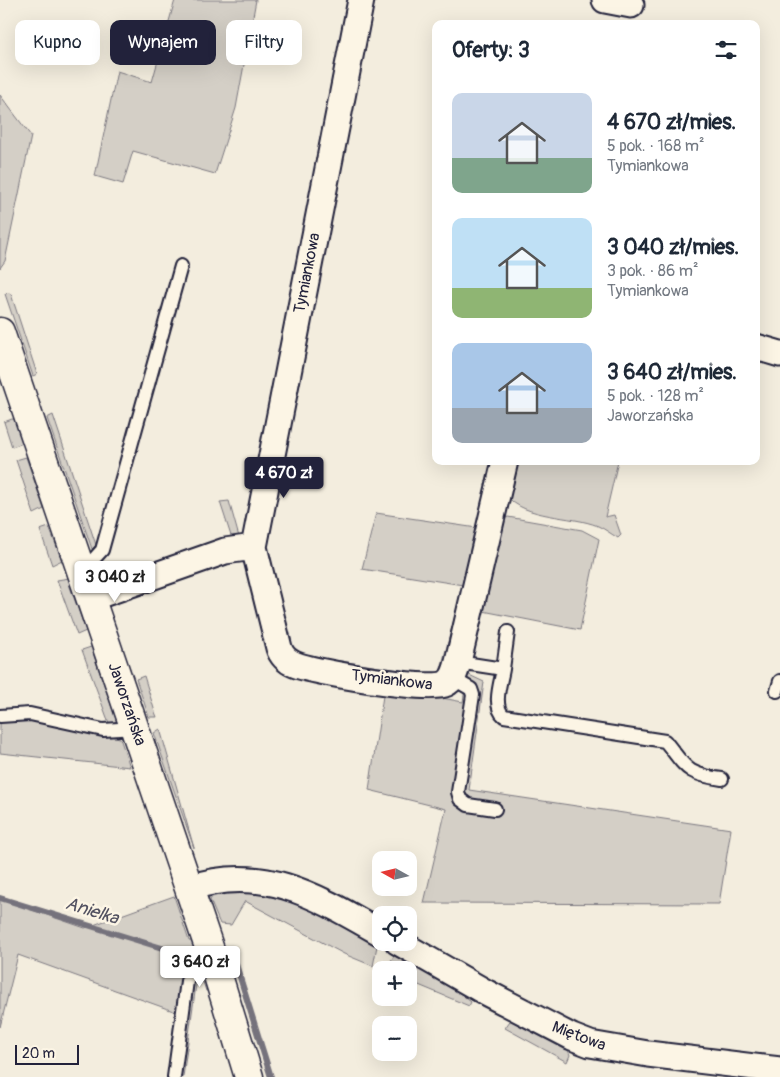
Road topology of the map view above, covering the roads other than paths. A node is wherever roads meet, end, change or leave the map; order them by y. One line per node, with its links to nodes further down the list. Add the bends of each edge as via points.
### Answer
1 (361, 0): 9 (street, Tymiankowa)
2 (605, 0): 3 (street)
3 (630, 9)
4 (181, 266): 10 (lane, via 102,550 92,561)
5 (0, 332): 10 (street, Jaworzańska)
6 (760, 348): 7 (street)
7 (780, 354)
8 (504, 465): 14 (street)
9 (254, 547): 11 (street, via 225,551); 14 (street, Tymiankowa, via 279,648 289,662 417,687 446,684)
10 (79, 565): 11 (street, Jaworzańska)
11 (91, 598): 16 (street, Jaworzańska)
12 (508, 632): 13 (lane)
13 (503, 669): 14 (lane); 17 (lane, via 498,703 504,716 664,741 695,775)
14 (455, 670): 18 (lane, via 473,695 458,792 460,799 468,805)
15 (0, 716): 16 (lane, via 30,714 103,730)
16 (135, 728): 19 (street, Jaworzańska)
17 (722, 779)
18 (495, 809)
19 (189, 888): 20 (street, via 231,878 259,880 313,895); 22 (street, Jaworzańska)
20 (372, 928)
21 (414, 951): 23 (street, Miętowa, via 486,993 590,1044)
22 (212, 956): 24 (lane, via 198,963 187,980); 25 (street, Jaworzańska)
23 (780, 1070)
24 (174, 1077)
25 (249, 1077)

